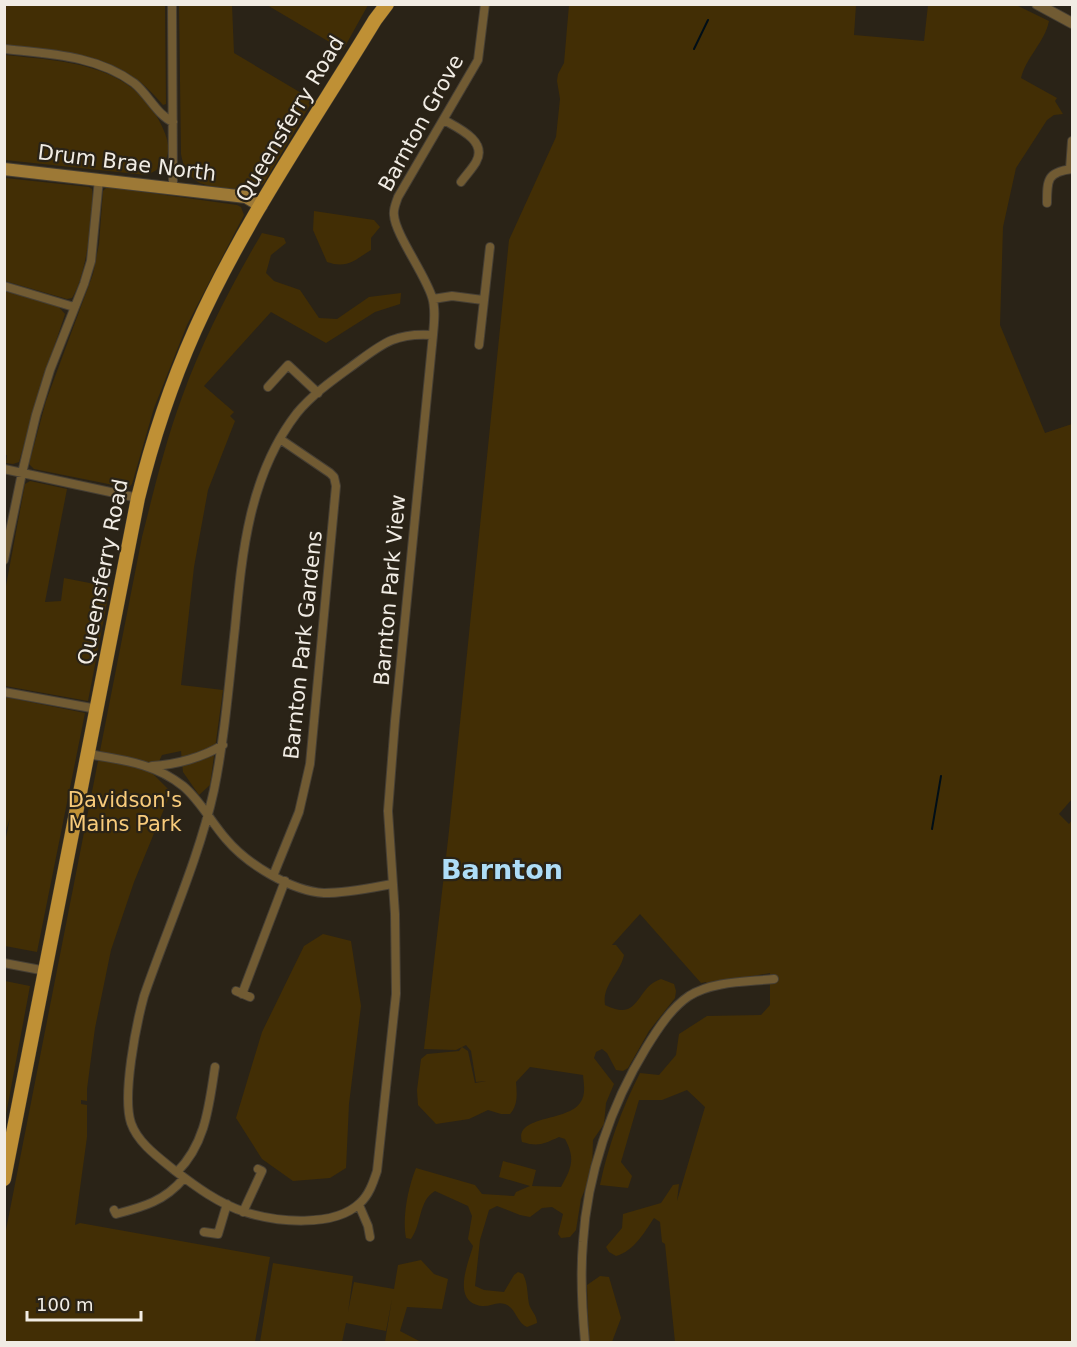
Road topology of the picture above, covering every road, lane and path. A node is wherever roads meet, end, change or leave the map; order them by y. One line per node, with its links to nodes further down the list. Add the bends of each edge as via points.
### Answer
1 (172, 4): 10 (street)
2 (378, 4): 6 (main road, Queensferry Road)
3 (387, 4): 6 (main road, Queensferry Road)
4 (485, 4): 9 (street, Barnton Grove, via 478,60)
5 (1037, 4): 7 (street)
6 (375, 20): 17 (main road, Queensferry Road)
7 (1072, 23)
8 (4, 50): 10 (street, via 71,57 109,68 137,86)
9 (444, 120): 15 (street, via 474,139 479,151 478,160); 21 (street, Barnton Grove, via 398,197)
10 (173, 122): 16 (street)
11 (1072, 141): 13 (street)
12 (4, 169): 14 (main road, Drum Brae North)
13 (1071, 169): 19 (street, via 1049,178)
14 (99, 179): 16 (main road, Drum Brae North); 26 (street, via 91,261)
15 (461, 182)
16 (173, 187): 18 (main road, Drum Brae North)
17 (272, 188): 18 (main road, Drum Brae North, via 260,196); 20 (main road, Queensferry Road)
18 (246, 197): 20 (main road, Drum Brae North)
19 (1047, 203)
20 (261, 206): 34 (main road, Queensferry Road, via 191,339 166,403)
21 (395, 223): 24 (street, Barnton Park View)
22 (490, 247): 25 (street)
23 (4, 286): 26 (street)
24 (433, 299): 25 (street, via 452,296); 27 (street, Barnton Park View)
25 (483, 300): 28 (street)
26 (74, 307): 33 (street, via 42,396)
27 (434, 335): 30 (street, via 411,334 390,339); 44 (street, Barnton Park View, via 395,721 388,818)
28 (479, 345)
29 (268, 387): 30 (street, via 290,363)
30 (318, 393): 31 (street, via 299,411)
31 (280, 439): 38 (street, via 259,483 248,525); 42 (street, Barnton Park Gardens, via 330,473 336,486 305,791)
32 (4, 469): 33 (street)
33 (22, 472): 34 (street); 35 (street)
34 (138, 498): 37 (main road, Queensferry Road)
35 (4, 560)
36 (4, 692): 37 (street)
37 (97, 709): 39 (main road, Queensferry Road)
38 (223, 745): 40 (street, via 174,763); 41 (street)
39 (88, 754): 40 (street); 46 (main road, Queensferry Road)
40 (150, 766): 41 (street, via 183,786)
41 (208, 816): 42 (street, via 238,852); 51 (street, via 144,996 131,1063 132,1126 143,1143)
42 (273, 876): 43 (street)
43 (285, 881): 44 (street, via 323,893); 48 (street)
44 (393, 884): 54 (street, Barnton Park View, via 396,994 381,1150 372,1187)
45 (4, 963): 46 (street)
46 (46, 970): 52 (main road, Queensferry Road)
47 (774, 979): 59 (street, via 731,983 691,995 662,1024 631,1074 601,1151 586,1214 581,1272)
48 (243, 994)
49 (215, 1067): 51 (street, via 206,1125)
50 (258, 1169): 56 (street, via 262,1171)
51 (181, 1175): 53 (street); 55 (street, via 156,1203 116,1214)
52 (4, 1179)
53 (227, 1204): 56 (street); 57 (street, via 218,1234)
54 (359, 1205): 56 (street, via 320,1220 281,1219); 58 (street)
55 (114, 1210)
56 (243, 1212)
57 (204, 1232)
58 (370, 1237)
59 (585, 1342)

